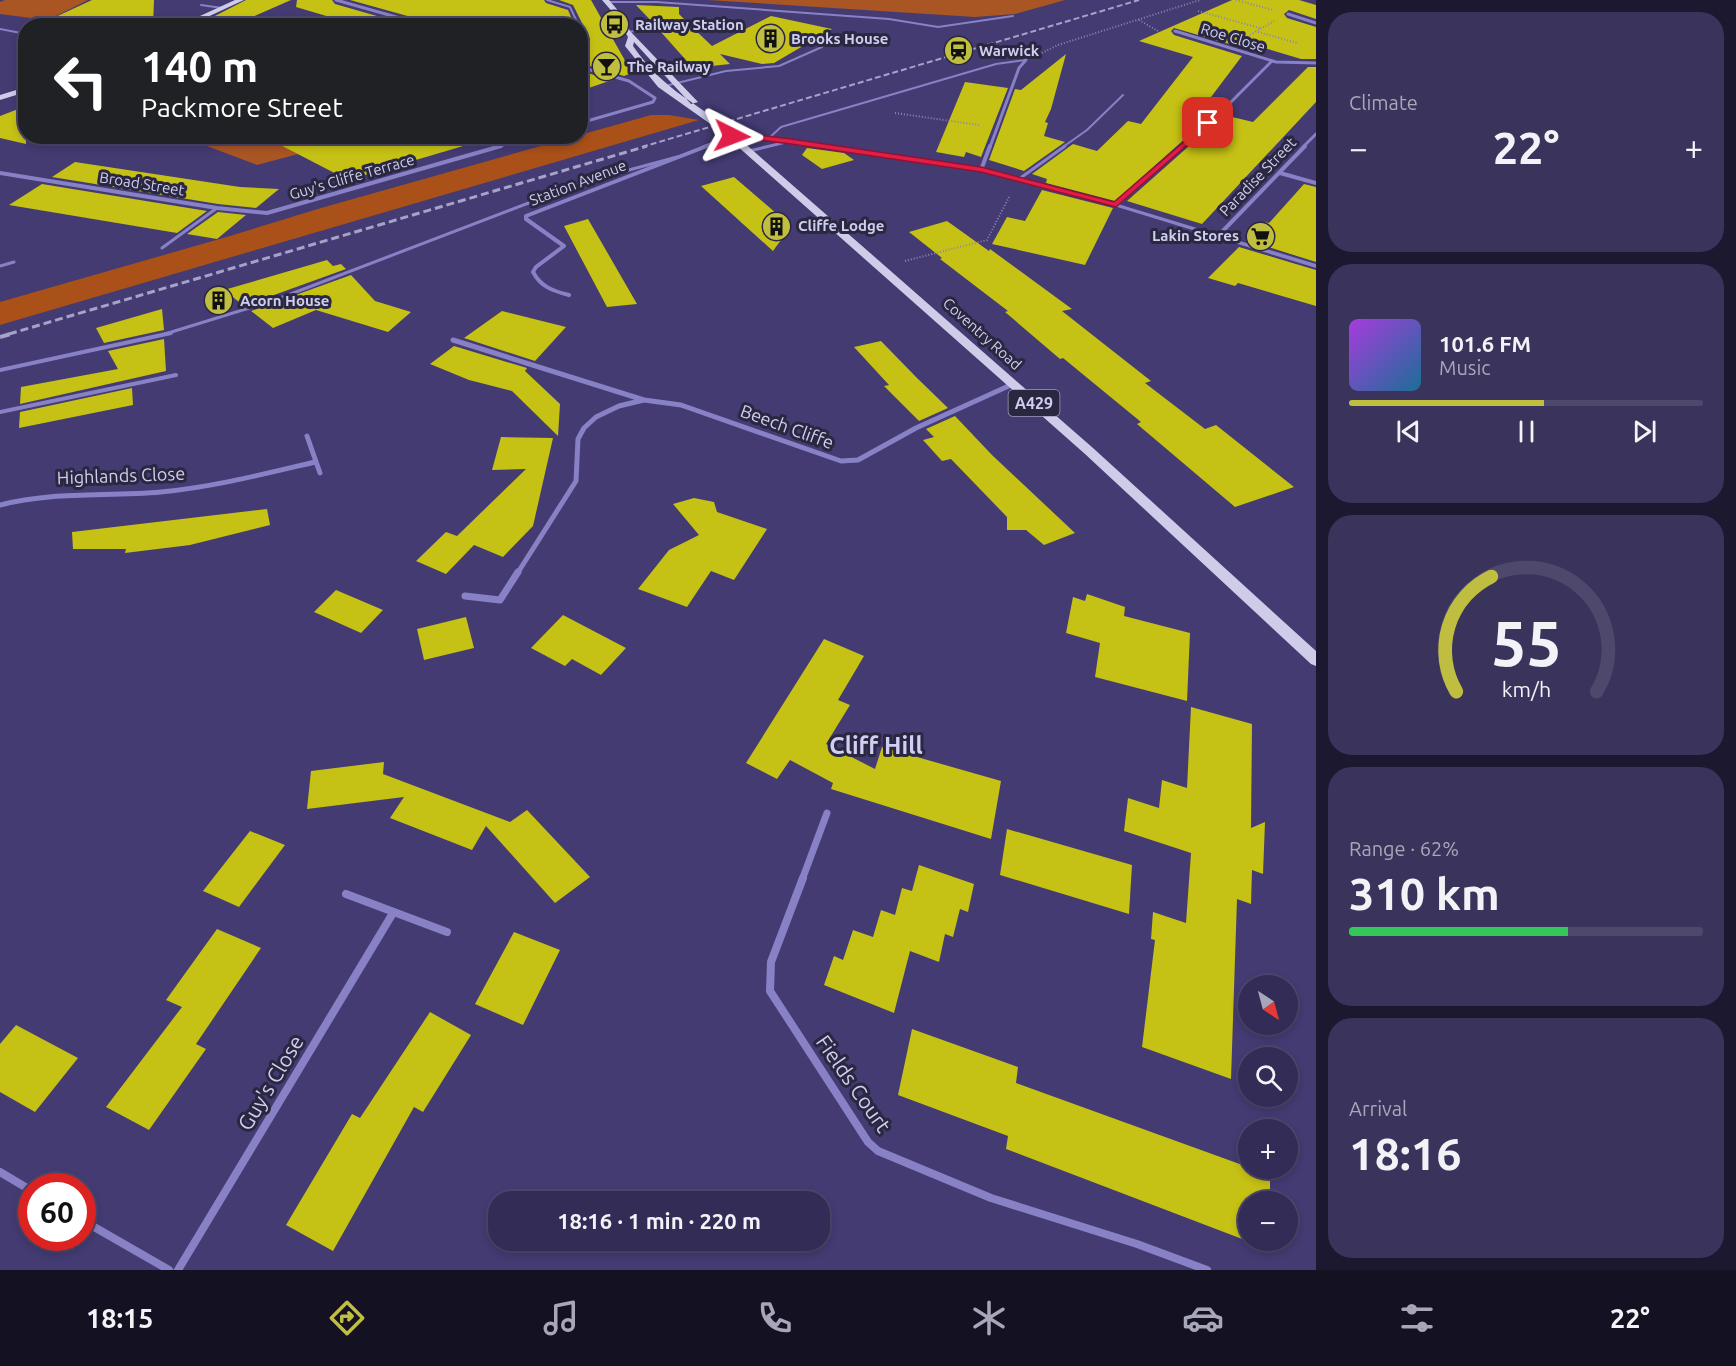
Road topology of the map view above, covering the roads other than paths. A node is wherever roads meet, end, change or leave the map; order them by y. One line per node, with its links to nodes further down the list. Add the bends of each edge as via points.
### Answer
1 (241, 0): 7 (main road)
2 (336, 0): 5 (street)
3 (547, 0): 12 (lane, via 570,7)
4 (605, 1): 9 (lane, via 889,19 938,27); 19 (main road, Coventry Road / A429, via 619,15)
5 (349, 2): 11 (street)
6 (201, 4): 7 (lane)
7 (222, 8): 10 (main road)
8 (1288, 14): 13 (street)
9 (1012, 16)
10 (199, 18)
11 (402, 18)
12 (576, 18)
13 (1316, 23)
14 (724, 27): 19 (lane, via 691,24)
15 (0, 29): 17 (lane)
16 (1175, 31): 20 (street, Roe Close)
17 (18, 32)
18 (1194, 32): 20 (street, Roe Close)
19 (629, 35): 26 (main road, Coventry Road / A429); 27 (main road, Coventry Road / A429, via 629,46)
20 (1187, 35): 23 (street, Roe Close)
21 (822, 46): 26 (lane, via 779,66 726,71)
22 (1026, 60): 35 (lane, via 996,64 781,127); 40 (street, via 1019,68)
23 (1272, 61): 24 (street, Roe Close); 45 (street)
24 (1316, 63)
25 (588, 69): 32 (street, via 635,84 655,98 653,102)
26 (676, 83): 27 (lane, via 669,85); 31 (main road, Coventry Road / A429)
27 (668, 91): 31 (main road, Coventry Road / A429)
28 (18, 93): 30 (main road)
29 (1123, 95): 43 (lane, via 1087,130)
30 (0, 98)
31 (701, 111): 34 (main road, Coventry Road / A429)
32 (588, 121)
33 (1316, 134): 42 (street, Paradise Street)
34 (734, 138): 35 (street); 38 (main road, Coventry Road / A429); 39 (street, Station Avenue)
35 (768, 139): 36 (street)
36 (791, 141): 38 (street); 40 (street)
37 (508, 144): 47 (street, Guy's Cliffe Terrace)
38 (748, 151): 57 (main road, Coventry Road / A429)
39 (680, 156): 53 (street, Station Avenue, via 526,216 564,246 536,267 536,278 547,289); 55 (lane, via 581,182 224,317)
40 (981, 170): 43 (street)
41 (0, 173): 46 (street, Broad Street)
42 (1280, 173): 44 (street); 48 (street, Paradise Street)
43 (1019, 179): 45 (street)
44 (1316, 183)
45 (1116, 205): 48 (street)
46 (217, 208): 47 (street, Broad Street, via 258,213); 49 (lane)
47 (280, 211)
48 (1217, 237): 52 (street)
49 (162, 248)
50 (14, 262): 51 (lane)
51 (0, 266)
52 (1316, 267)
53 (569, 295)
54 (453, 340): 58 (street, Beech Cliffe)
55 (0, 370)
56 (176, 375): 59 (lane)
57 (1013, 384): 58 (street, Beech Cliffe, via 916,428 858,460 841,461 689,408); 65 (main road, Coventry Road / A429)
58 (644, 400): 64 (street, Beech Cliffe, via 619,406 584,428 578,439 576,481 500,600)
59 (0, 412)
60 (307, 436): 61 (street)
61 (315, 462): 62 (street); 63 (street, Highlands Close, via 188,489 112,495 51,494)
62 (320, 473)
63 (0, 505)
64 (465, 596)
65 (1316, 660)
66 (826, 813): 75 (street, Fields Court, via 771,962 770,991 868,1142 878,1151 971,1191)
67 (346, 894): 68 (street)
68 (393, 913): 69 (street); 74 (street, Guy's Close)
69 (447, 932)
70 (0, 1172): 71 (street)
71 (18, 1183)
72 (96, 1228): 73 (street)
73 (169, 1270)
74 (178, 1270)
75 (1207, 1270)

